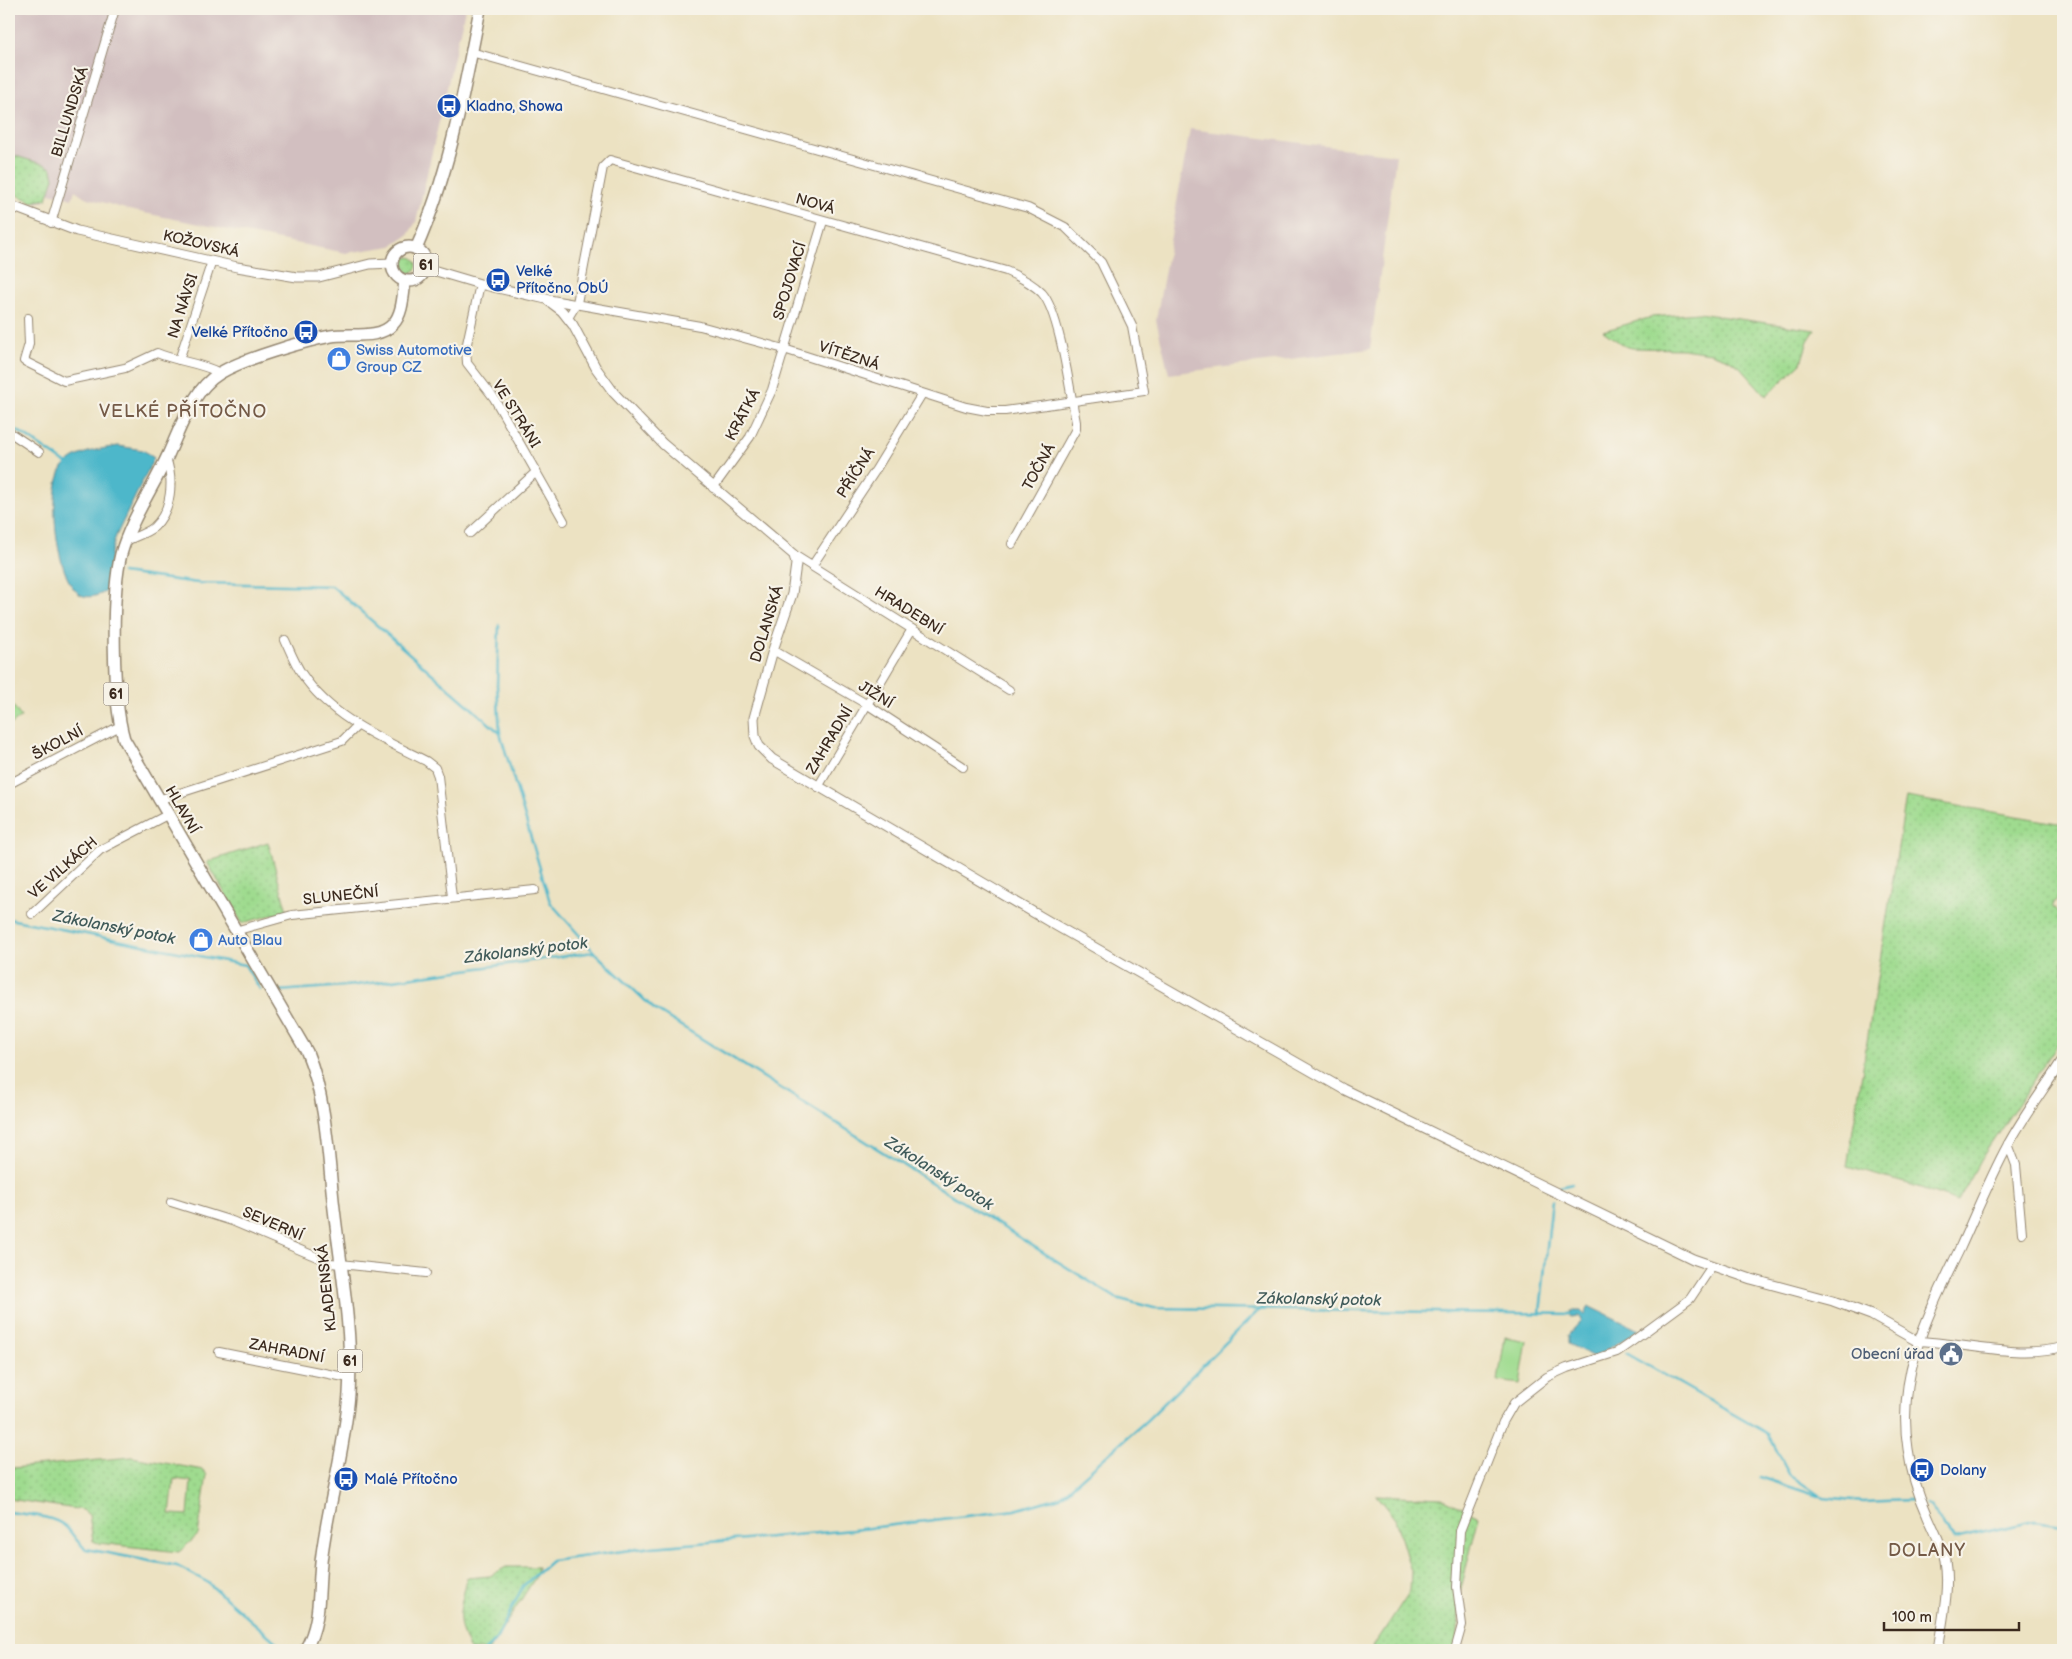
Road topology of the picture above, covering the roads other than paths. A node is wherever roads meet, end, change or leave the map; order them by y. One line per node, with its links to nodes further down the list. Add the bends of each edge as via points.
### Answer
1 (115, 9): 6 (street, BILLUNDSKÁ)
2 (480, 9): 3 (main road, 61)
3 (471, 52): 7 (main road, 61, via 441,185); 21 (street, VÍTĚZNÁ, via 1028,208 1065,227 1101,262 1132,326 1144,391)
4 (9, 205): 6 (street, KOŽOVSKÁ)
5 (823, 221): 14 (street, NOVÁ, via 610,160 603,166); 17 (street, SPOJOVACÍ); 21 (street, NOVÁ, via 1006,271 1041,292 1053,310)
6 (51, 223): 8 (street, KOŽOVSKÁ)
7 (416, 248): 9 (main road, 61, via 398,251); 10 (main road, 61, via 424,256)
8 (212, 261): 9 (street, KOŽOVSKÁ, via 308,277 325,276 370,264); 18 (street, NA NÁVSI)
9 (392, 263): 11 (main road, 61, via 397,276)
10 (426, 268): 11 (main road, 61, via 418,278); 12 (street)
11 (405, 281): 19 (main road, HLAVNÍ / 61, via 395,322 387,329 373,334 333,336 307,342)
12 (480, 284): 13 (street); 25 (street, VE STRÁNI, via 466,348 467,363 494,398)
13 (546, 299): 14 (street, VÍTĚZNÁ); 16 (street)
14 (577, 303): 16 (street); 17 (street, VÍTĚZNÁ, via 700,326)
15 (28, 318): 18 (street, via 29,344 24,361 64,381 125,368 157,353)
16 (568, 318): 26 (street, via 614,393 663,444)
17 (784, 349): 20 (street, VÍTĚZNÁ); 26 (street, KRÁTKÁ, via 759,421)
18 (180, 360): 19 (street, via 203,364)
19 (220, 373): 24 (main road, HLAVNÍ / 61, via 194,400)
20 (922, 394): 21 (street, VÍTĚZNÁ, via 987,411); 32 (street, PŘÍČNÁ)
21 (1072, 401): 30 (street, TOČNÁ, via 1076,429)
22 (9, 432): 23 (street)
23 (39, 452)
24 (166, 458): 29 (main road, HLAVNÍ / 61); 29 (street, via 172,474 167,509 154,528)
25 (536, 472): 27 (street, VE STRÁNI); 28 (street, VE STRÁNI)
26 (713, 488): 31 (street)
27 (564, 521)
28 (470, 533)
29 (126, 541): 38 (main road, HLAVNÍ / 61, via 118,572 116,666)
30 (1012, 544)
31 (794, 555): 32 (street, HRADEBNÍ); 35 (street, DOLANSKÁ, via 792,594)
32 (812, 566): 33 (street, HRADEBNÍ)
33 (912, 629): 36 (street, HRADEBNÍ); 37 (street, ZAHRADNÍ)
34 (285, 640): 39 (street, via 302,674 324,700)
35 (773, 650): 37 (street, JIŽNÍ); 42 (street, DOLANSKÁ, via 754,718 755,736 759,746 772,759)
36 (1009, 690)
37 (868, 705): 40 (street, JIŽNÍ); 42 (street, ZAHRADNÍ)
38 (120, 726): 41 (street, ŠKOLNÍ); 43 (main road, HLAVNÍ / 61)
39 (357, 726): 43 (street, via 342,741); 46 (street, via 435,768)
40 (963, 768)
41 (9, 784)
42 (818, 787): 55 (street, DOLANSKÁ, via 1344,1089 1506,1170)
43 (158, 800): 44 (main road, HLAVNÍ / 61)
44 (167, 815): 47 (street, VE VILKÁCH, via 100,850); 48 (main road, HLAVNÍ / 61)
45 (535, 890): 46 (street, SLUNEČNÍ)
46 (452, 897): 48 (street, SLUNEČNÍ, via 292,915)
47 (32, 914)
48 (235, 931): 50 (main road, HLAVNÍ / 61, via 308,1052)
49 (2063, 1059): 51 (street)
50 (314, 1069): 54 (main road, KLADENSKÁ / 61, via 323,1112)
51 (2008, 1144): 53 (street, via 2016,1165); 57 (street)
52 (171, 1202): 54 (street, SEVERNÍ, via 206,1212 331,1263)
53 (2022, 1233)
54 (340, 1263): 56 (street, SEVERNÍ); 60 (main road, KLADENSKÁ / 61)
55 (1712, 1266): 57 (street, DOLANSKÁ, via 1871,1315); 62 (street, via 1690,1299 1617,1352 1547,1377 1514,1403 1503,1422 1460,1531 1457,1587 1462,1625)
56 (426, 1273)
57 (1917, 1342): 58 (street, via 2022,1352 2044,1352); 63 (street, via 1909,1379 1908,1450 1921,1498 1946,1566)
58 (2063, 1347)
59 (219, 1352): 60 (street, ZAHRADNÍ)
60 (350, 1378): 61 (main road, KLADENSKÁ / 61, via 337,1476 322,1553 318,1613 314,1633)
61 (305, 1650)
62 (1455, 1650)
63 (1938, 1650)

